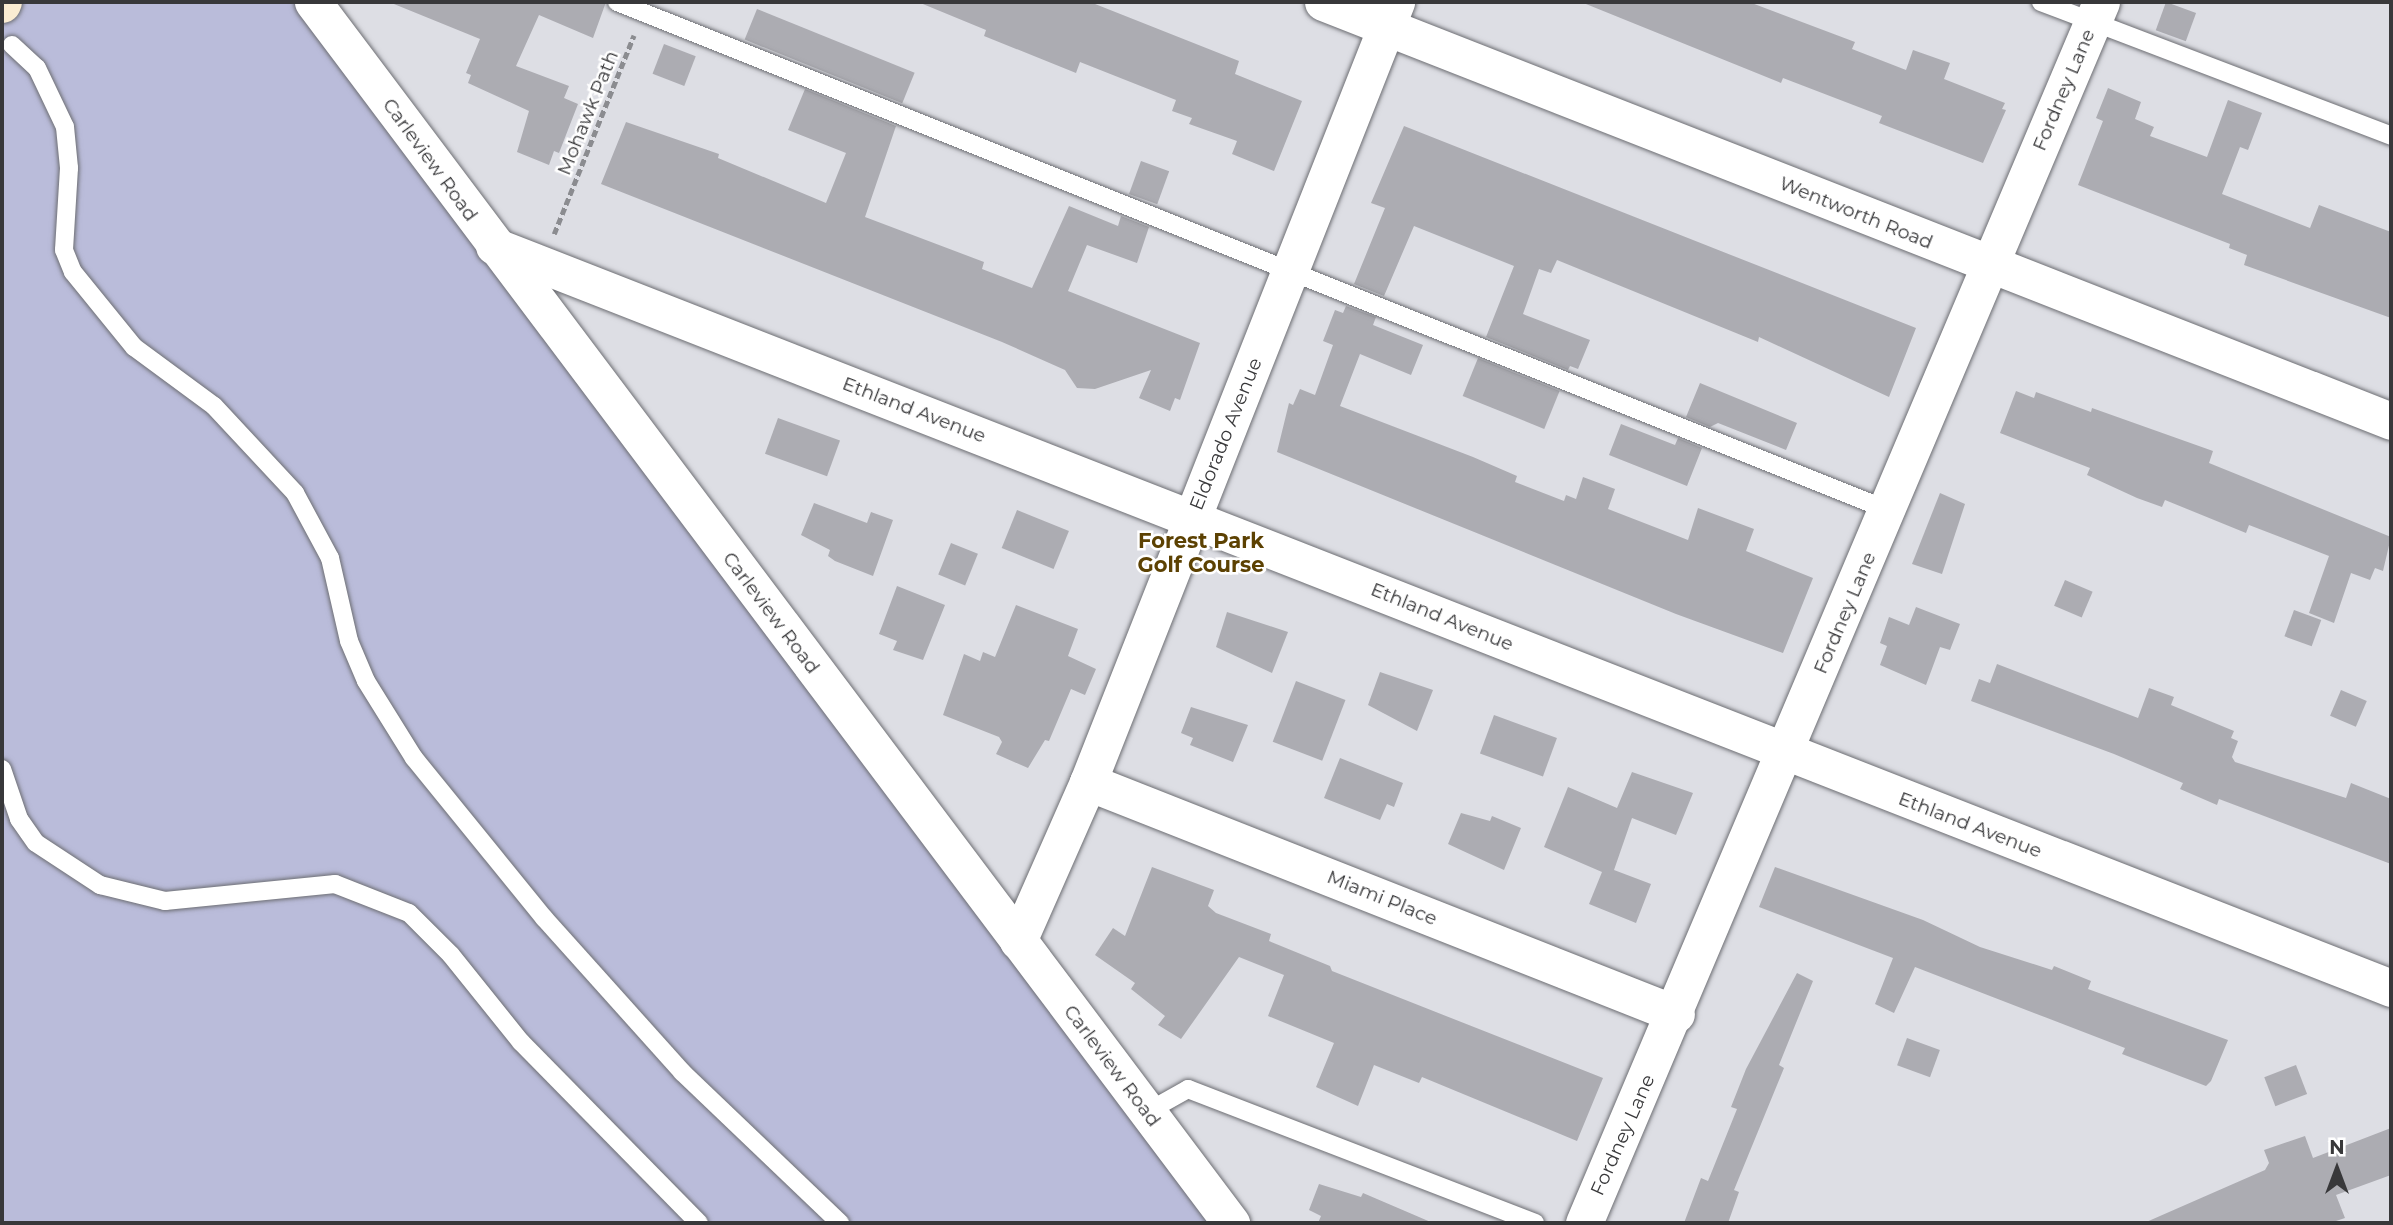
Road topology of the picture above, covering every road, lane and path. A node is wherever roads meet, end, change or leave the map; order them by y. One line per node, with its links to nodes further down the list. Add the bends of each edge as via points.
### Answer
1 (313, 2): 11 (street, Carleview Road)
2 (617, 2): 5 (lane)
3 (1323, 2): 7 (street, Wentworth Road)
4 (2041, 2): 6 (lane)
5 (643, 12): 10 (path, Mohawk Path); 13 (lane)
6 (2097, 12): 9 (lane); 12 (street, Fordney Lane)
7 (1391, 15): 12 (street, Wentworth Road); 13 (street, Eldorado Avenue)
8 (12, 45): 25 (lane, via 37,68 65,127 69,168 64,250 73,272 134,347 214,406 295,493 330,558 349,641 366,681 414,758 544,918 682,1072)
9 (2391, 136)
10 (554, 234)
11 (494, 246): 16 (street, Ethland Avenue); 20 (street, Carleview Road)
12 (1990, 266): 14 (street, Wentworth Road); 15 (street, Fordney Lane)
13 (1290, 271): 15 (lane); 16 (street, Eldorado Avenue)
14 (2391, 421)
15 (1888, 510): 17 (street, Fordney Lane)
16 (1192, 519): 17 (street, Ethland Avenue); 19 (street, Eldorado Avenue)
17 (1786, 753): 21 (street, Ethland Avenue); 22 (street, Fordney Lane)
18 (2, 769): 24 (lane, via 19,819 36,843 100,885 165,901 335,884 409,913 451,955 538,1060)
19 (1088, 782): 20 (street, Eldorado Avenue); 22 (street, Miami Place)
20 (1018, 941): 23 (street, Carleview Road)
21 (2391, 988)
22 (1676, 1014): 28 (street, Fordney Lane)
23 (1147, 1111): 26 (street, Carleview Road); 27 (lane, via 1188,1089)
24 (699, 1223)
25 (840, 1223)
26 (1231, 1223)
27 (1535, 1223)
28 (1584, 1223)

